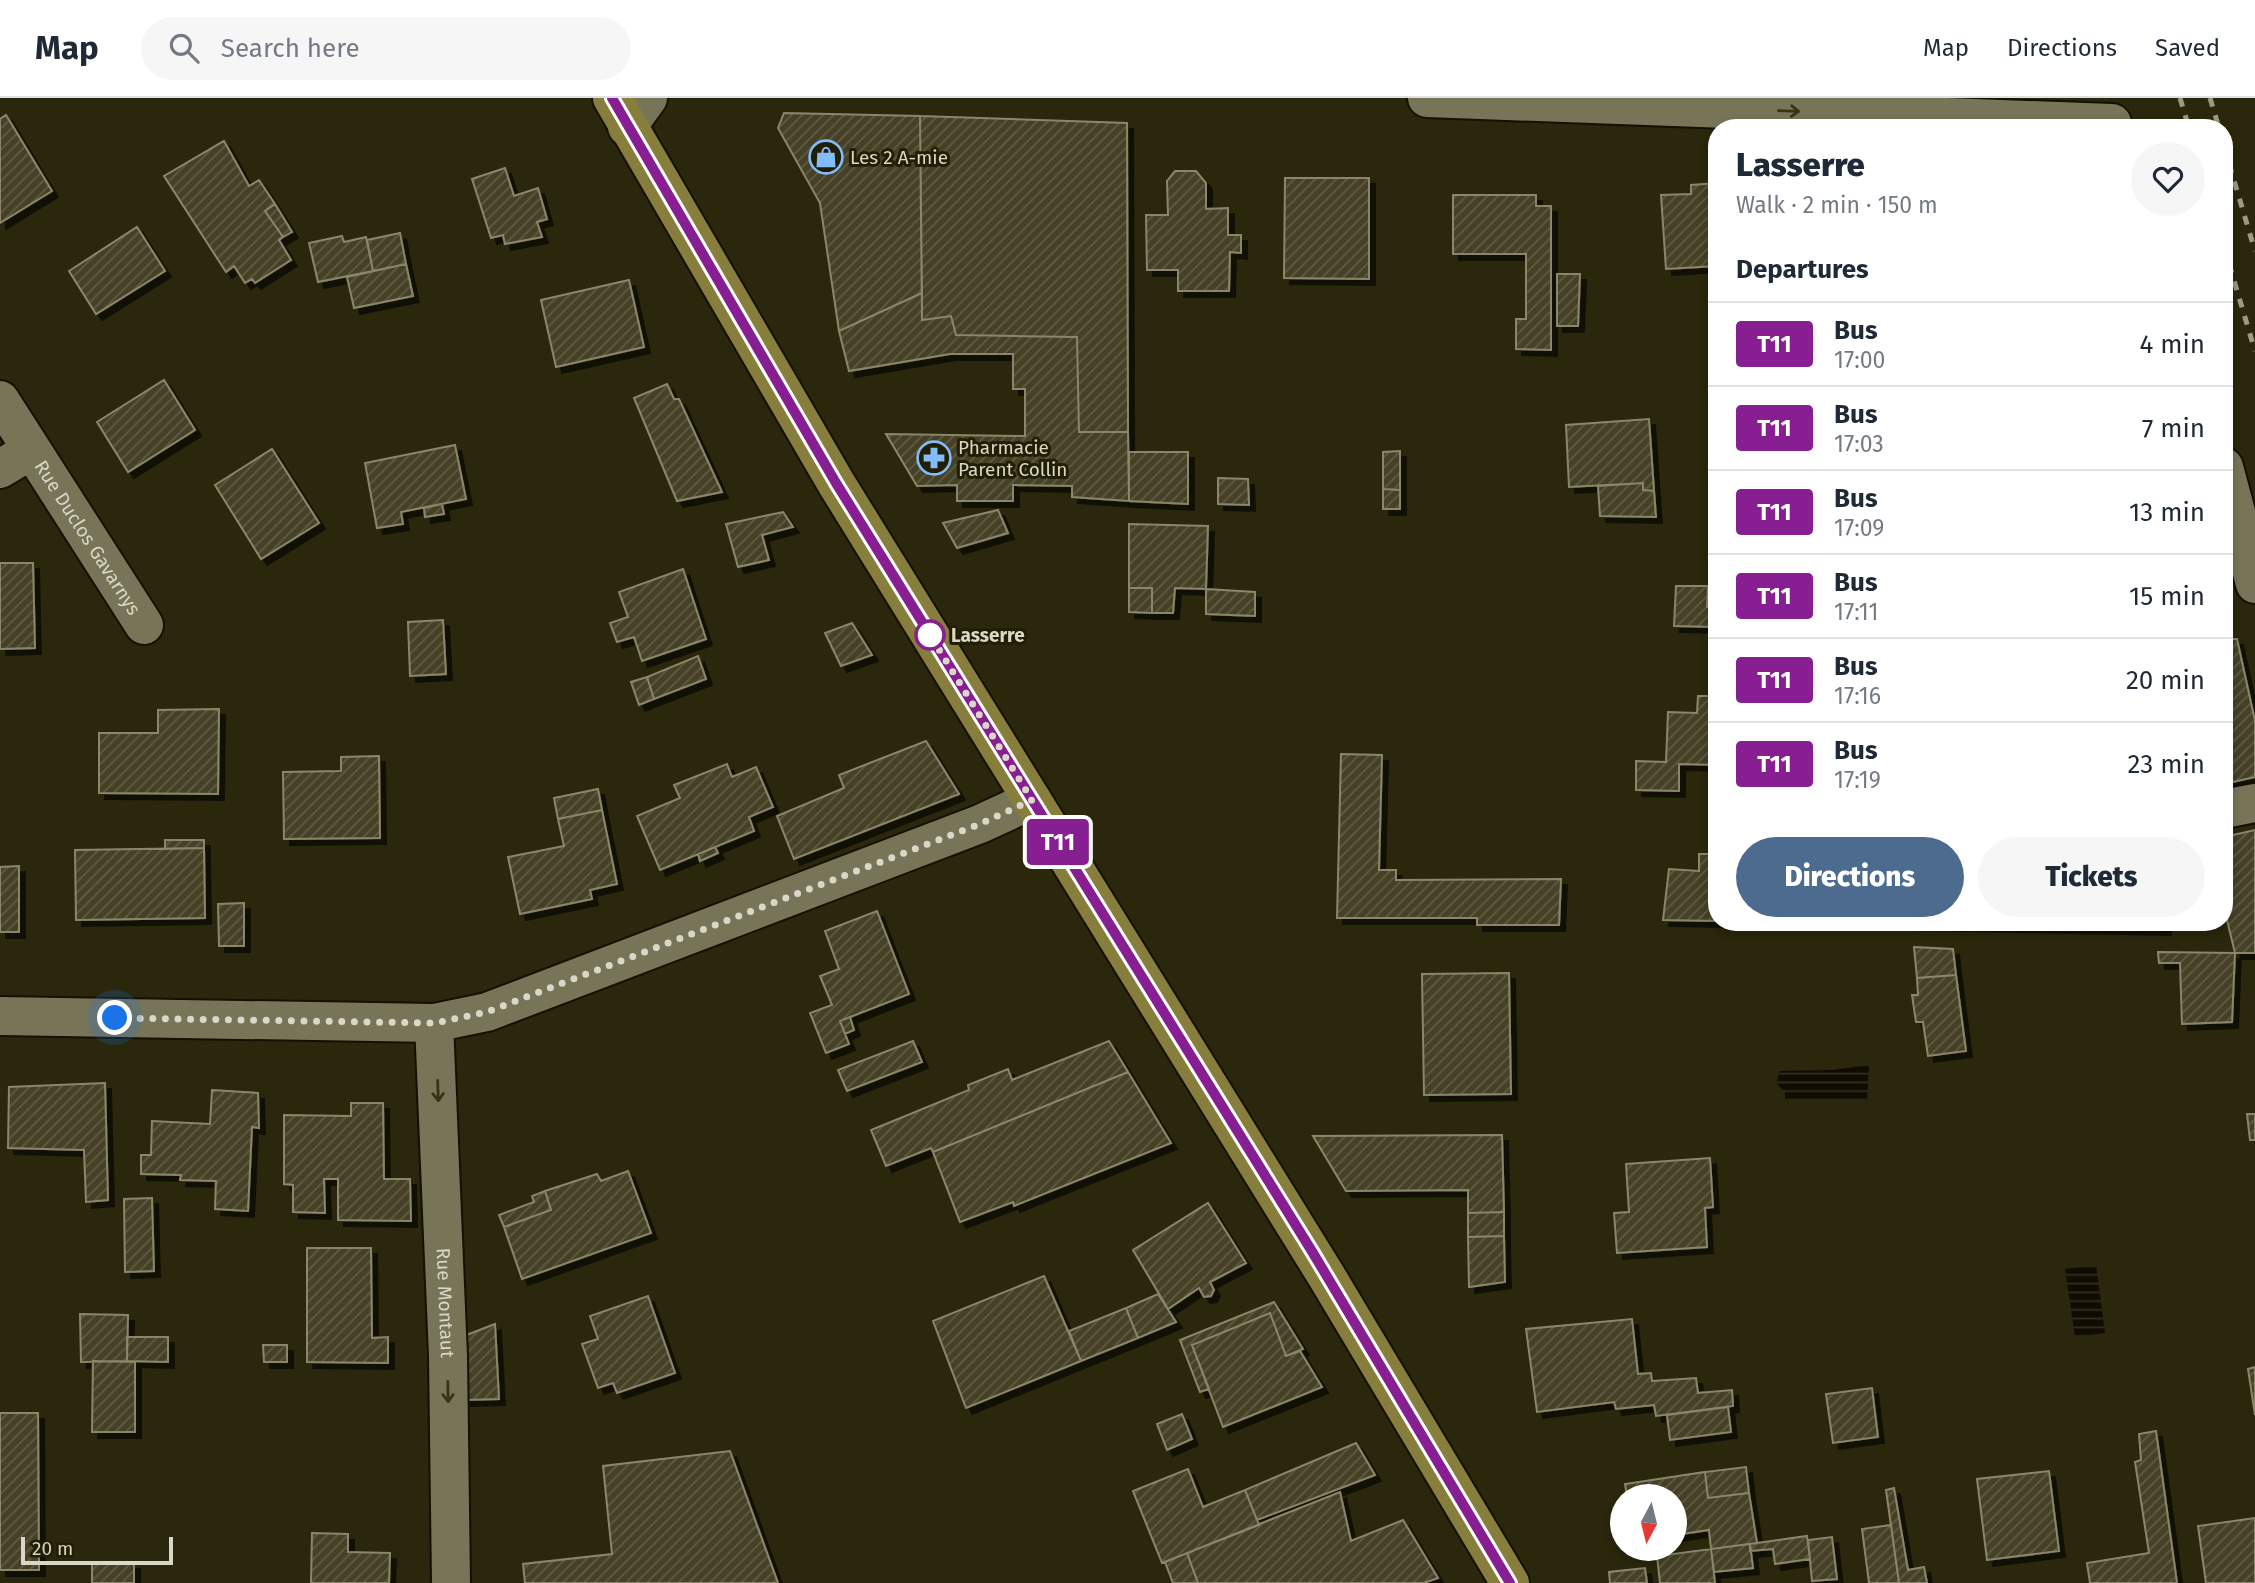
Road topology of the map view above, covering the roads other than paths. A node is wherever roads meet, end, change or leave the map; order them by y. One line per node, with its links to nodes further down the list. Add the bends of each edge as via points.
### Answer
1 (1427, 98): 3 (street, one-way to 3)
2 (629, 108): 9 (main road, via 691,231 836,483)
3 (2110, 116)
4 (0, 400): 5 (street, Rue Duclos Gavarnys)
5 (15, 460): 8 (street, Rue Duclos Gavarnys)
6 (2233, 501): 7 (street)
7 (2255, 584)
8 (144, 625)
9 (1032, 800): 13 (street, via 487,1012); 15 (main road)
10 (2255, 803): 11 (street)
11 (2233, 807)
12 (0, 1016): 13 (street)
13 (435, 1023): 14 (street, Rue Montaut, one-way to 14)
14 (451, 1583)
15 (1510, 1583)

